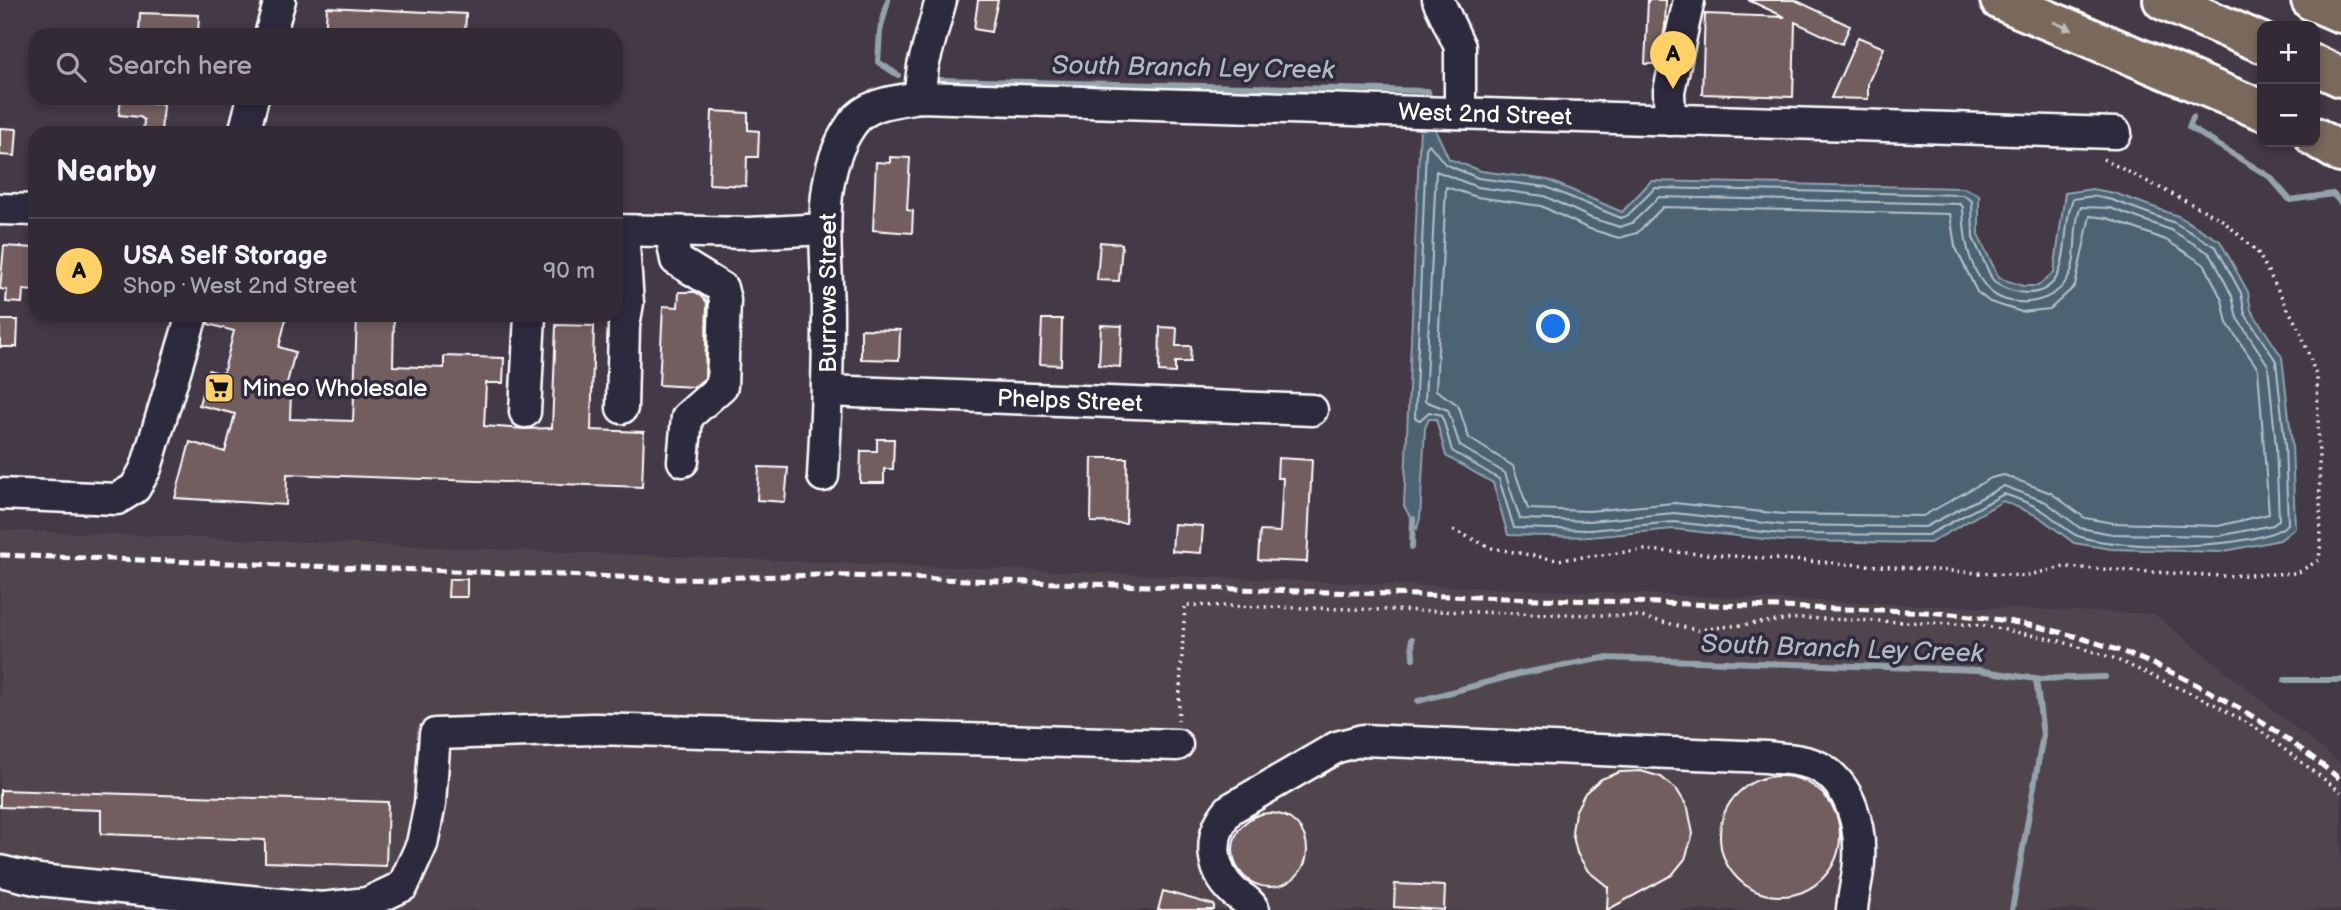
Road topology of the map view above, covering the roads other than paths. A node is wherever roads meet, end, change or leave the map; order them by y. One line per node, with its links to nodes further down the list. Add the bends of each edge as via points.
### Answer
1 (280, 0): 9 (street)
2 (941, 0): 13 (street)
3 (1438, 0): 16 (street, via 1460,47)
4 (1689, 0): 18 (street, via 1669,91)
5 (2000, 0): 15 (highway, one-way to 15)
6 (2163, 0): 10 (highway)
7 (2311, 0): 8 (highway)
8 (2341, 13)
9 (272, 28)
10 (2257, 41)
11 (2320, 67): 12 (highway)
12 (2341, 77)
13 (919, 97): 16 (street, West 2nd Street); 17 (street, West 2nd Street, via 883,103)
14 (251, 105): 19 (street)
15 (2257, 108)
16 (1460, 113): 18 (street, West 2nd Street)
17 (858, 117): 27 (street, Burrows Street, via 834,162)
18 (1670, 120): 20 (street, West 2nd Street)
19 (246, 126)
20 (2116, 133)
21 (2320, 137): 23 (highway)
22 (2320, 138): 24 (highway)
23 (2341, 144)
24 (2341, 153)
25 (0, 209): 26 (street)
26 (28, 211)
27 (825, 229): 29 (street); 33 (street, Burrows Street)
28 (623, 230): 29 (street)
29 (671, 233): 37 (street, via 676,260 722,288 725,300 722,386 687,417)
30 (623, 257): 34 (street, via 628,303)
31 (190, 322): 39 (street, via 137,485 117,499)
32 (530, 322): 36 (street)
33 (827, 391): 35 (street, Phelps Street); 38 (street, Burrows Street)
34 (622, 408)
35 (1312, 410)
36 (525, 412)
37 (683, 461)
38 (823, 476)
39 (0, 494)
40 (1177, 744): 41 (street, via 594,729 435,734 422,844 403,886 367,904 322,908 39,880)
41 (0, 871)
42 (1254, 910): 43 (street, via 1233,891 1215,862 1219,821 1230,809 1337,747 1363,740 1766,757 1819,767 1850,799 1858,831)
43 (1852, 910)

